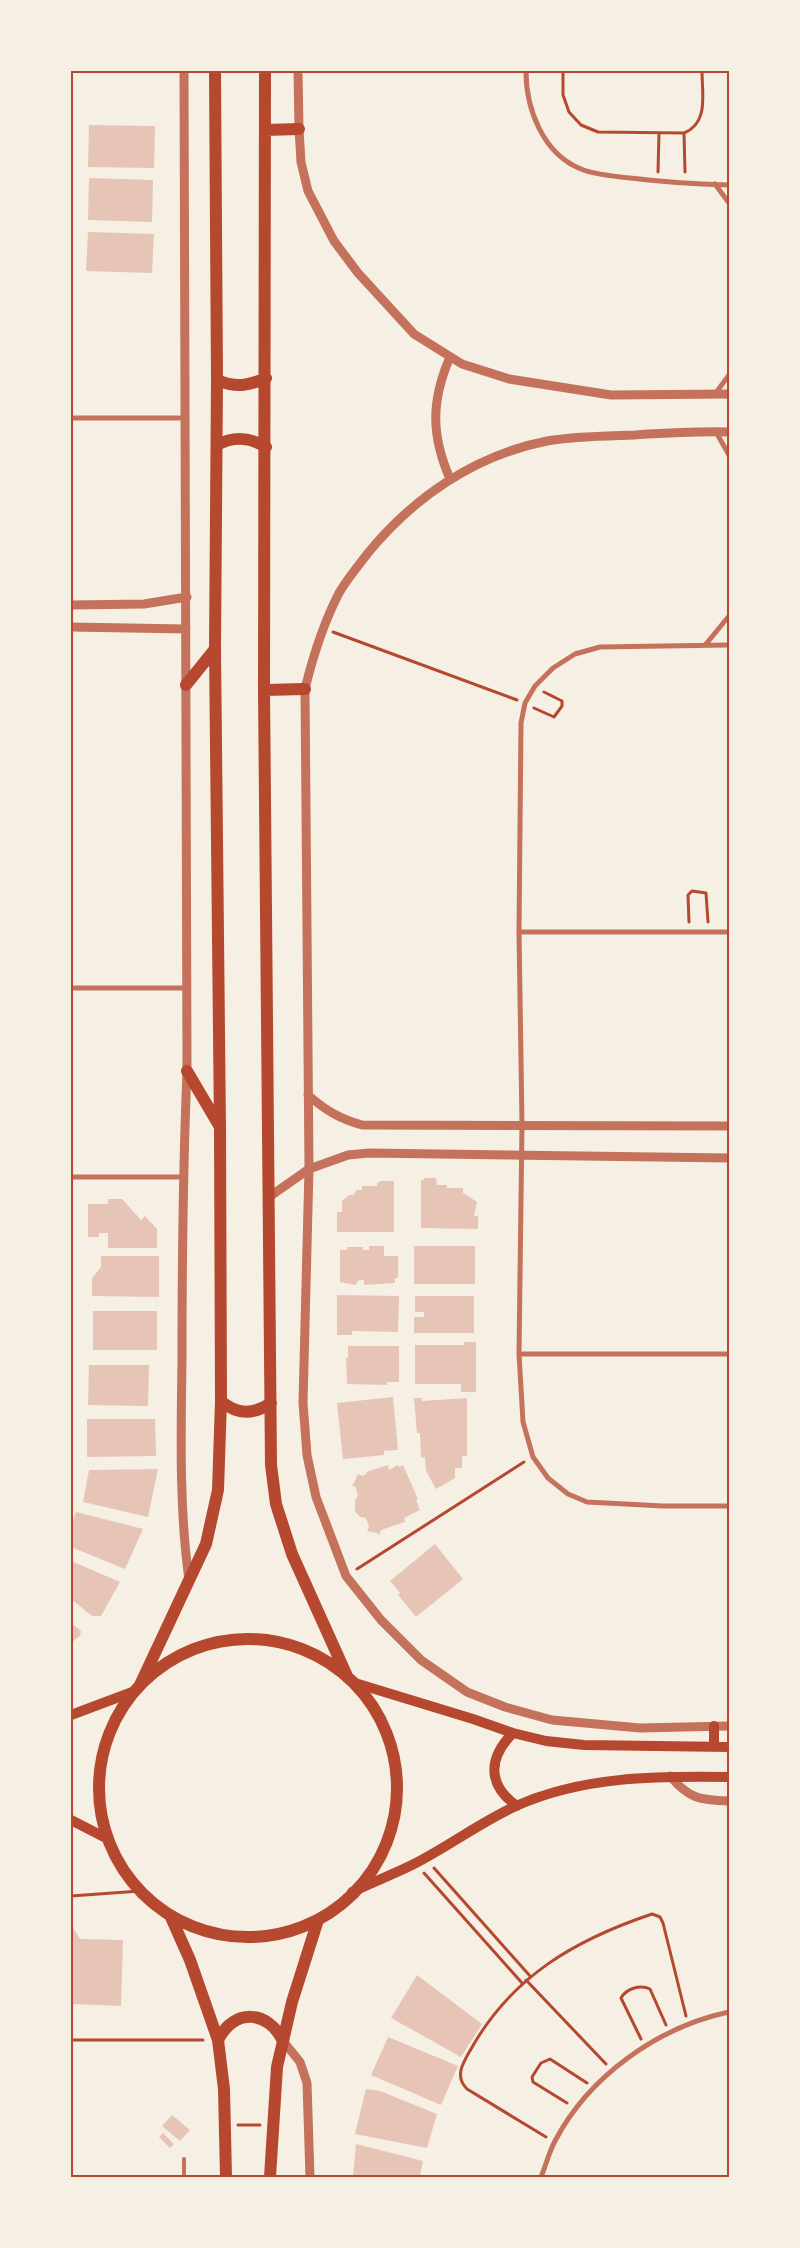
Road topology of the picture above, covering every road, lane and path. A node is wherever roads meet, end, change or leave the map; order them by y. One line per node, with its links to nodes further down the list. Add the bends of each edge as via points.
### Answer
1 (184, 71): 24 (street)
2 (215, 71): 20 (main road)
3 (265, 71): 9 (main road)
4 (298, 71): 8 (street)
5 (526, 71): 12 (street, via 526,85 537,126 563,159 581,169 606,175)
6 (563, 71): 10 (path, via 563,95 569,112 581,125 598,132)
7 (702, 71): 11 (path, via 702,114 693,130)
8 (299, 129): 9 (main road); 17 (street, via 308,191 334,241 358,273 414,334)
9 (266, 130): 19 (main road)
10 (658, 133): 11 (path); 12 (path)
11 (684, 133): 13 (path)
12 (658, 181): 13 (street)
13 (685, 183): 14 (street)
14 (715, 184): 15 (street); 16 (street)
15 (729, 184)
16 (729, 203)
17 (450, 357): 21 (street, via 509,379 558,388 611,395); 30 (street, via 437,397 435,418 438,446)
18 (729, 375): 21 (street)
19 (266, 378): 20 (main road, via 246,386 228,385); 28 (main road)
20 (217, 380): 27 (main road)
21 (715, 394): 22 (street)
22 (729, 394)
23 (71, 418): 24 (street)
24 (185, 418): 31 (street)
25 (716, 432): 26 (street); 29 (street); 30 (street, via 547,441 474,466)
26 (729, 432)
27 (217, 445): 28 (main road, via 226,440 247,438); 39 (main road)
28 (266, 447): 43 (main road)
29 (729, 455)
30 (450, 479): 35 (street, via 408,510 379,540 340,592)
31 (187, 597): 32 (street, via 144,604); 36 (street)
32 (71, 605)
33 (729, 616): 37 (street)
34 (71, 627): 36 (street)
35 (323, 628): 42 (street); 44 (path)
36 (186, 629): 40 (street)
37 (706, 644): 38 (street); 41 (street, via 600,648 575,654 553,668)
38 (729, 645)
39 (215, 649): 40 (main road); 55 (main road)
40 (186, 685): 50 (street)
41 (535, 686): 44 (street); 44 (path, via 562,701 562,706 554,717)
42 (305, 689): 43 (main road); 52 (street)
43 (264, 690): 61 (main road)
44 (525, 703): 45 (street, via 520,738)
45 (519, 932): 46 (street); 53 (street)
46 (689, 932): 47 (street); 47 (path, via 688,895 692,891 707,895)
47 (708, 932): 48 (street)
48 (729, 932)
49 (71, 988): 50 (street)
50 (185, 988): 51 (street)
51 (187, 1071): 55 (main road); 60 (street)
52 (308, 1095): 53 (street, via 328,1112 362,1125); 58 (street)
53 (522, 1124): 54 (street); 56 (street)
54 (729, 1126)
55 (220, 1128): 64 (main road)
56 (520, 1156): 57 (street); 58 (street, via 369,1153 348,1155); 62 (street)
57 (729, 1158)
58 (309, 1169): 61 (street); 68 (street, via 303,1394 307,1455 316,1497)
59 (71, 1177): 60 (street)
60 (183, 1177): 69 (street, via 181,1491)
61 (269, 1197): 65 (main road)
62 (519, 1354): 63 (street); 66 (street, via 523,1422)
63 (729, 1354)
64 (221, 1401): 65 (main road, via 230,1408 251,1413); 69 (main road, via 218,1490 206,1544)
65 (271, 1403): 70 (main road, via 271,1465 276,1504 292,1554)
66 (533, 1457): 67 (street, via 548,1478 568,1494 587,1502); 68 (path)
67 (729, 1506)
68 (346, 1576): 73 (street, via 381,1620 421,1660 467,1692 552,1720 640,1728)
69 (189, 1583): 71 (main road)
70 (351, 1680): 71 (main road, via 316,1655 280,1642 242,1639 204,1646 170,1661); 75 (main road); 86 (main road, via 379,1714 393,1750 398,1788 393,1827 378,1863)
71 (138, 1688): 72 (main road); 83 (main road, via 117,1717 105,1746 99,1777 100,1808)
72 (71, 1715)
73 (714, 1726): 74 (street); 76 (main road)
74 (729, 1726)
75 (513, 1733): 76 (main road, via 584,1745); 81 (main road, via 500,1746 494,1763 495,1782 505,1797)
76 (714, 1747): 77 (main road)
77 (729, 1747)
78 (670, 1776): 79 (main road); 80 (street, via 695,1798); 81 (main road, via 597,1783)
79 (729, 1777)
80 (729, 1801)
81 (517, 1806): 84 (main road)
82 (71, 1820): 83 (main road)
83 (108, 1839): 85 (main road, via 116,1858)
84 (420, 1860): 86 (main road); 90 (path); 92 (path)
85 (140, 1891): 87 (path); 88 (main road)
86 (352, 1892): 89 (main road, via 342,1905)
87 (71, 1896)
88 (170, 1915): 89 (main road, via 198,1928 236,1936 289,1932); 97 (main road, via 190,1960)
89 (318, 1920): 98 (main road, via 299,1976)
90 (530, 1976): 91 (path); 94 (path, via 578,1944 652,1914 660,1917 663,1923)
91 (526, 1980): 92 (path); 100 (path)
92 (522, 1984): 105 (path, via 477,2038 464,2062 460,2082)
93 (729, 2012): 94 (street)
94 (688, 2024): 95 (street)
95 (670, 2032): 99 (street); 99 (path, via 650,1988 639,1986 624,1993 621,1998)
96 (71, 2040): 97 (path)
97 (218, 2040): 98 (main road, via 231,2023 251,2017 271,2024); 103 (main road)
98 (284, 2041): 104 (main road, via 277,2067); 110 (street, via 300,2062 307,2083)
99 (645, 2046): 100 (street)
100 (612, 2070): 101 (street)
101 (594, 2087): 102 (street); 102 (path, via 550,2060 540,2063 532,2077 533,2082)
102 (576, 2108): 105 (street)
103 (225, 2125): 104 (path); 108 (main road)
104 (272, 2126): 109 (main road)
105 (554, 2141): 111 (street)
106 (184, 2159): 107 (lane)
107 (184, 2177)
108 (226, 2177)
109 (270, 2177)
110 (310, 2177)
111 (541, 2177)

